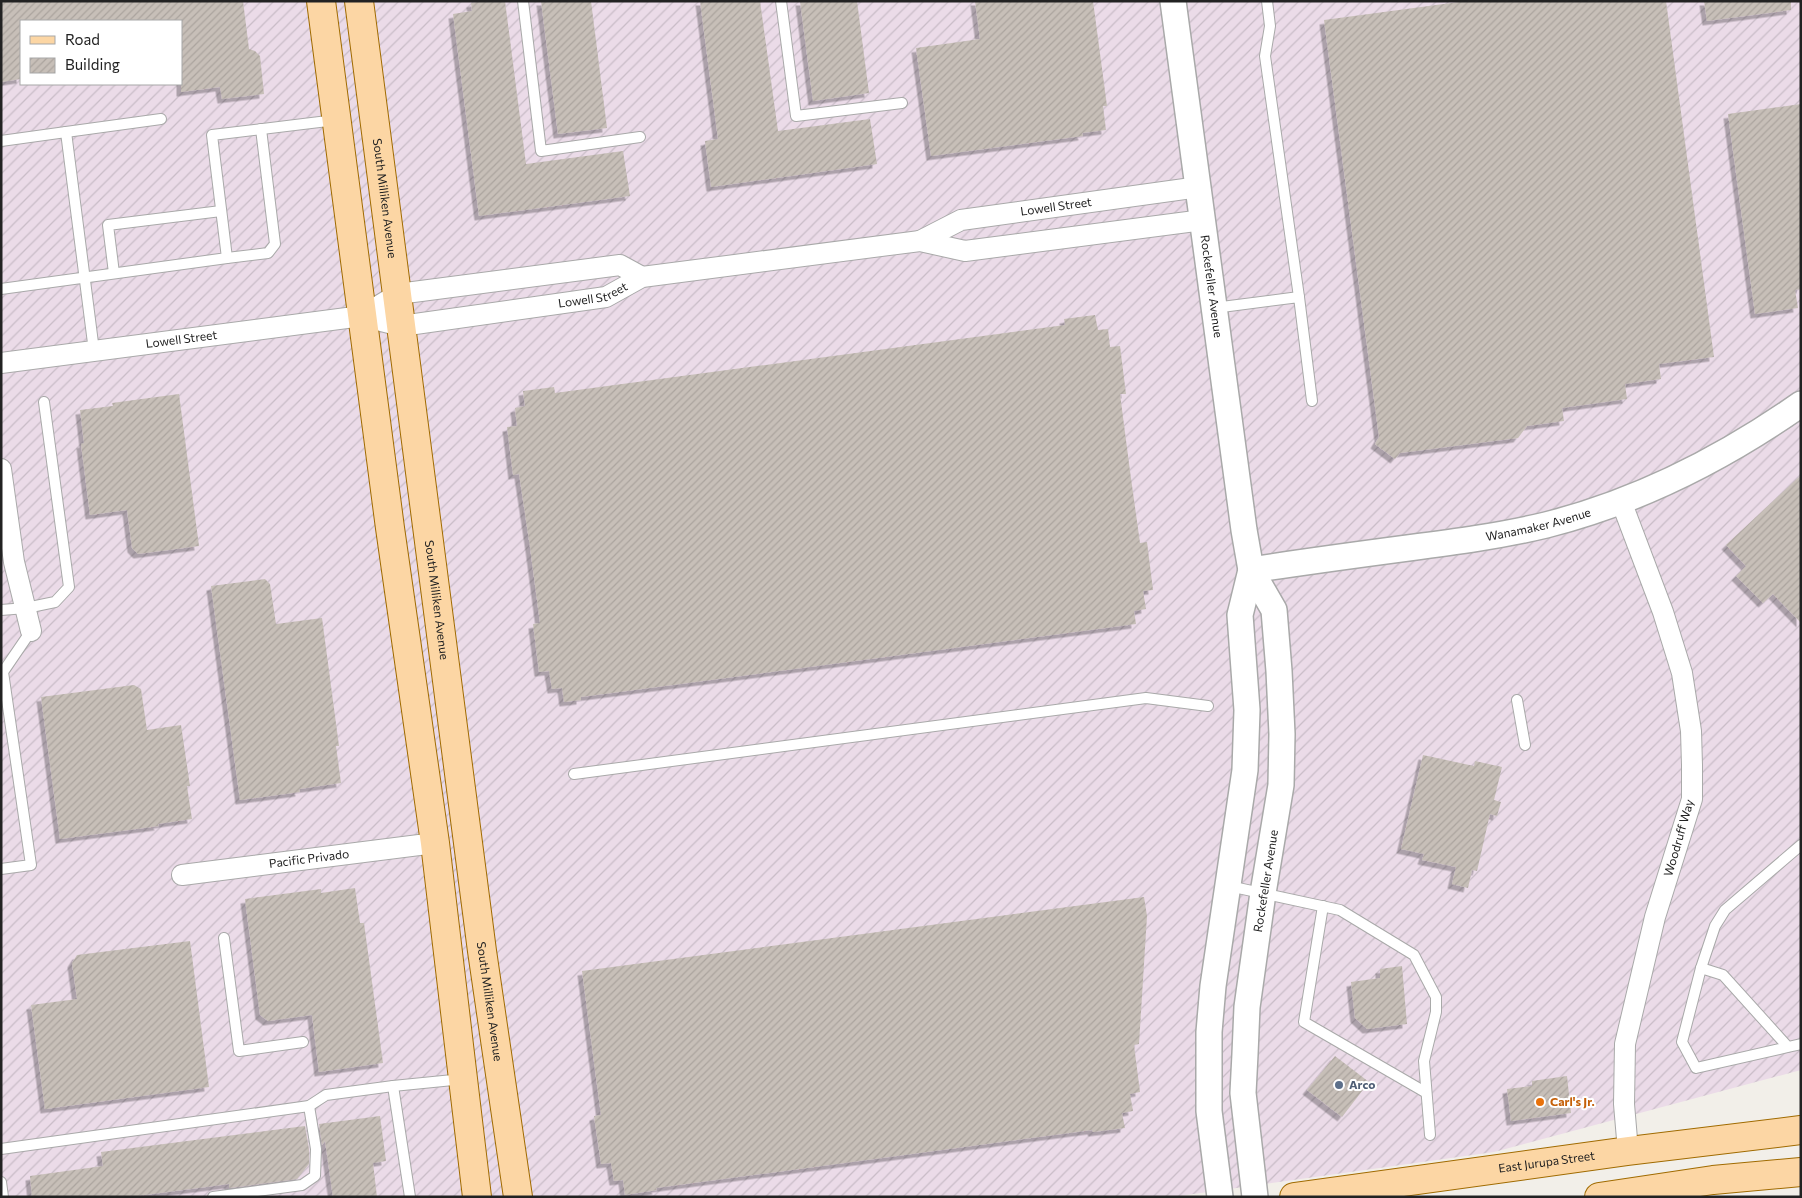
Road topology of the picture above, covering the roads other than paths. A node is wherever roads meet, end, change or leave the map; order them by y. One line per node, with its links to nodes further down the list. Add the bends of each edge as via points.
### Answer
1 (321, 1): 9 (main road)
2 (359, 1): 23 (main road, South Milliken Avenue)
3 (523, 1): 12 (lane, via 541,151)
4 (781, 1): 7 (lane, via 796,116)
5 (1173, 1): 14 (street, Rockefeller Avenue)
6 (1268, 1): 24 (lane, via 1270,26 1265,56)
7 (902, 103)
8 (161, 119): 11 (lane)
9 (337, 120): 10 (lane); 26 (main road)
10 (261, 129): 15 (lane, via 212,135); 18 (lane, via 275,244 268,253)
11 (66, 132): 13 (lane); 20 (lane)
12 (640, 137)
13 (1, 141)
14 (1199, 187): 16 (street, Rockefeller Avenue); 17 (street, Lowell Street, via 961,220)
15 (221, 211): 18 (lane); 19 (lane, via 108,225)
16 (1203, 220): 17 (street, Lowell Street, via 965,250); 25 (street, Rockefeller Avenue)
17 (920, 241): 21 (street, Lowell Street)
18 (227, 258): 19 (lane)
19 (114, 273): 20 (lane)
20 (84, 277): 22 (lane); 28 (lane)
21 (642, 277): 23 (street, Lowell Street, via 620,265); 27 (street, Lowell Street, via 606,297)
22 (1, 289)
23 (398, 294): 26 (street, Lowell Street); 27 (main road, South Milliken Avenue)
24 (1298, 297): 25 (lane); 30 (lane)
25 (1214, 308): 35 (street, Rockefeller Avenue)
26 (362, 316): 27 (street, Lowell Street); 28 (street, Lowell Street); 44 (main road)
27 (401, 326): 70 (main road, South Milliken Avenue, via 482,951)
28 (94, 351): 29 (street, Lowell Street)
29 (1, 363)
30 (1312, 401)
31 (44, 402): 36 (lane, via 69,587 55,602)
32 (1801, 404): 34 (street, Wanamaker Avenue, via 1720,455)
33 (1, 469): 36 (street, via 14,562)
34 (1621, 501): 35 (street, Wanamaker Avenue, via 1546,524 1481,538); 63 (street, Woodruff Way, via 1682,673 1691,731 1692,765 1692,799 1655,917 1625,1044 1624,1104)
35 (1251, 570): 48 (street, Rockefeller Avenue, via 1240,615 1247,710 1245,770); 49 (street, Rockefeller Avenue, via 1274,610 1282,734 1281,785)
36 (26, 608): 37 (lane); 38 (street)
37 (1, 610)
38 (31, 631): 39 (lane)
39 (2, 672): 46 (lane, via 31,865)
40 (1517, 700): 42 (lane)
41 (1208, 706): 43 (lane, via 1146,698)
42 (1525, 745)
43 (574, 774)
44 (435, 843): 47 (street, Pacific Privado); 56 (main road)
45 (1801, 845): 52 (lane, via 1725,910 1715,926)
46 (1, 869)
47 (182, 875)
48 (1229, 886): 49 (lane); 71 (street, Rockefeller Avenue, via 1213,986 1210,1032 1210,1111)
49 (1263, 892): 50 (lane); 72 (street, Rockefeller Avenue, via 1248,1007 1243,1093)
50 (1323, 906): 58 (lane, via 1340,910 1414,955 1436,997 1436,1012 1424,1061); 58 (lane, via 1304,1022)
51 (224, 938): 53 (lane, via 238,1051)
52 (1701, 968): 55 (lane, via 1722,975); 55 (lane, via 1682,1042 1696,1068)
53 (302, 1042)
54 (1801, 1044): 55 (lane)
55 (1788, 1047)
56 (463, 1079): 57 (lane); 69 (main road)
57 (393, 1086): 59 (lane, via 326,1095); 68 (lane)
58 (1425, 1092): 61 (lane)
59 (309, 1106): 62 (lane); 67 (lane, via 316,1149 315,1176 302,1185)
60 (1801, 1130): 63 (main road, East Jurupa Street)
61 (1430, 1135)
62 (1, 1149)
63 (1628, 1151): 73 (main road, East Jurupa Street)
64 (1801, 1172): 74 (main road, via 1713,1180)
65 (1, 1182): 66 (lane)
66 (3, 1197)
67 (213, 1197)
68 (410, 1197)
69 (478, 1197)
70 (518, 1197)
71 (1220, 1197)
72 (1255, 1197)
73 (1294, 1197)
74 (1599, 1197)

